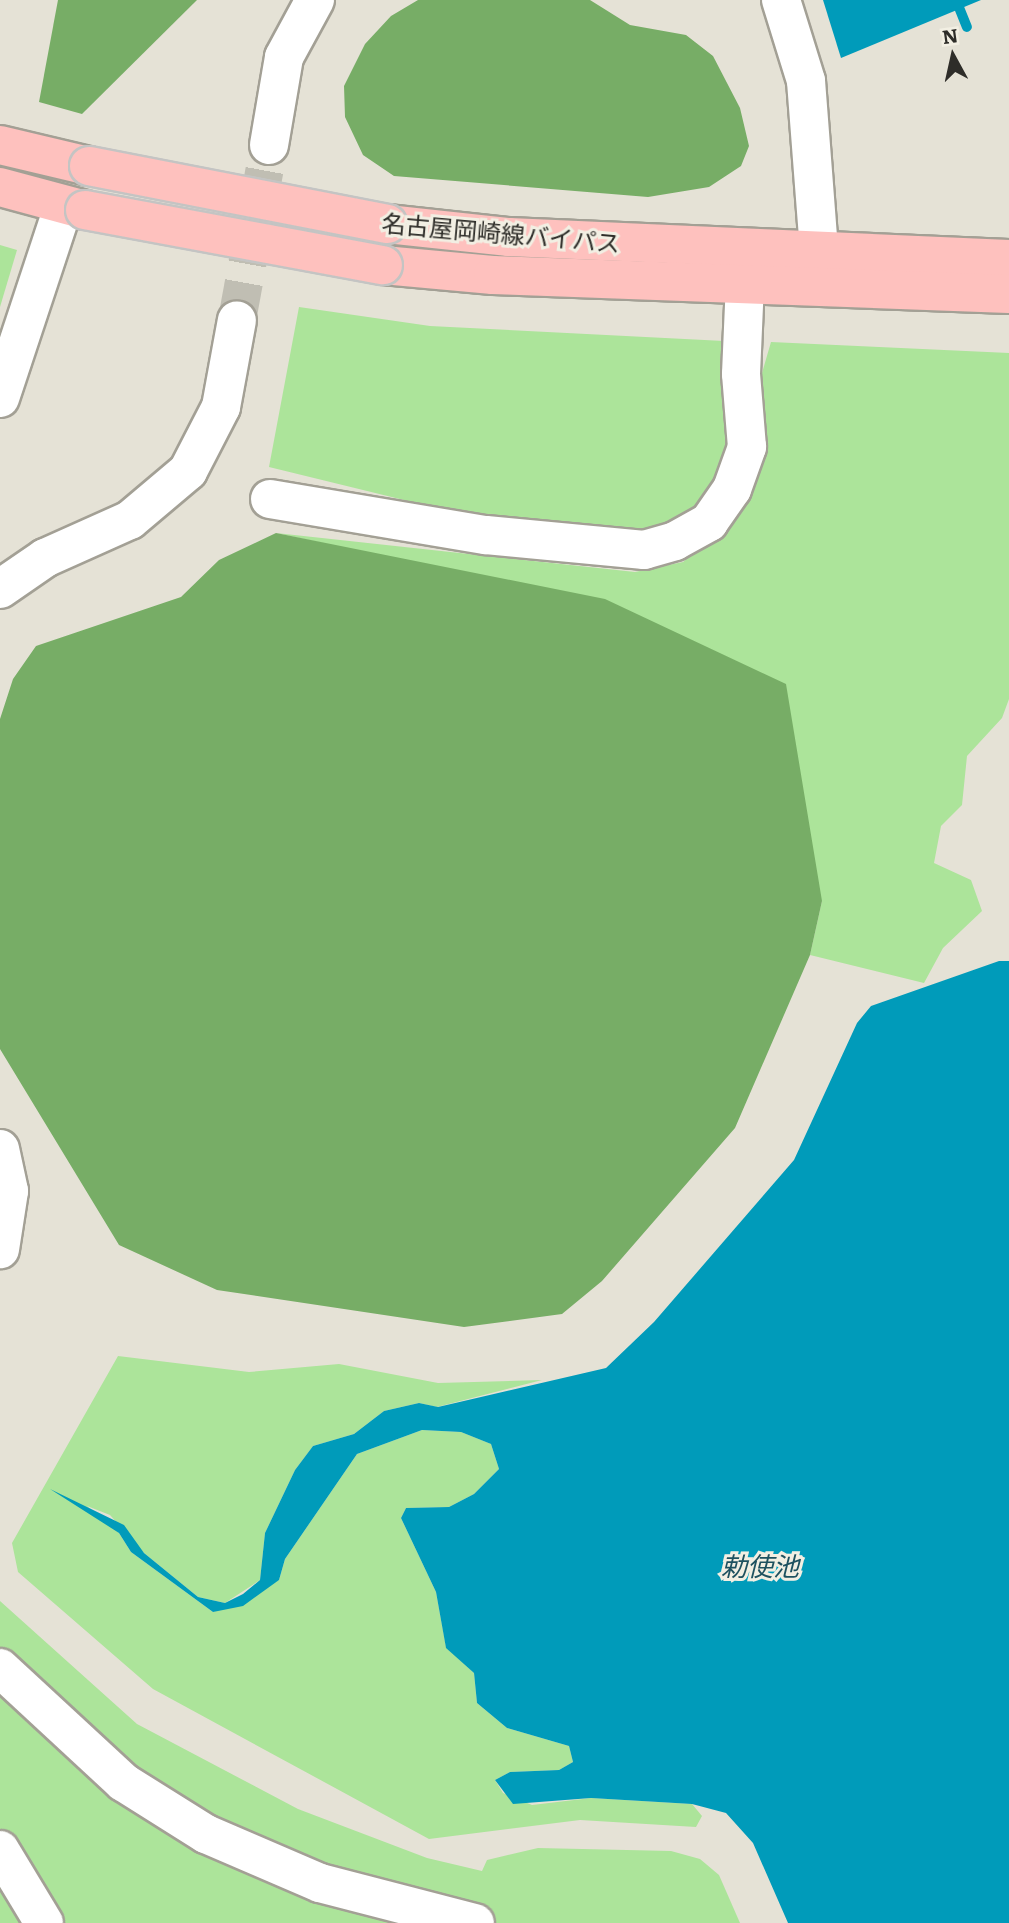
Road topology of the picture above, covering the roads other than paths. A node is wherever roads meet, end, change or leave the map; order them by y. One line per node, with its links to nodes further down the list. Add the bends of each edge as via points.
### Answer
1 (315, 0): 4 (lane, via 284,57)
2 (781, 0): 7 (lane, via 806,81)
3 (0, 145): 7 (main road, 名古屋岡崎線バイパス, bridge, via 387,224 509,237)
4 (269, 145)
5 (0, 187): 6 (main road, 名古屋岡崎線バイパス)
6 (75, 207): 9 (main road, 名古屋岡崎線バイパス, bridge, via 383,265); 12 (lane)
7 (819, 250): 8 (main road, 名古屋岡崎線バイパス)
8 (1009, 259)
9 (746, 284): 10 (main road, 名古屋岡崎線バイパス); 13 (lane, via 741,374 747,447 732,489 709,522 675,541 644,550 486,535)
10 (1009, 294)
11 (237, 320): 14 (lane, via 221,407 188,471 130,520 45,558)
12 (0, 398)
13 (270, 499)
14 (0, 589)
15 (0, 1149): 16 (lane, via 9,1191)
16 (0, 1249)
17 (0, 1668): 20 (lane, via 123,1782 206,1835 320,1883)
18 (0, 1850): 19 (lane)
19 (44, 1923)
20 (475, 1923)

